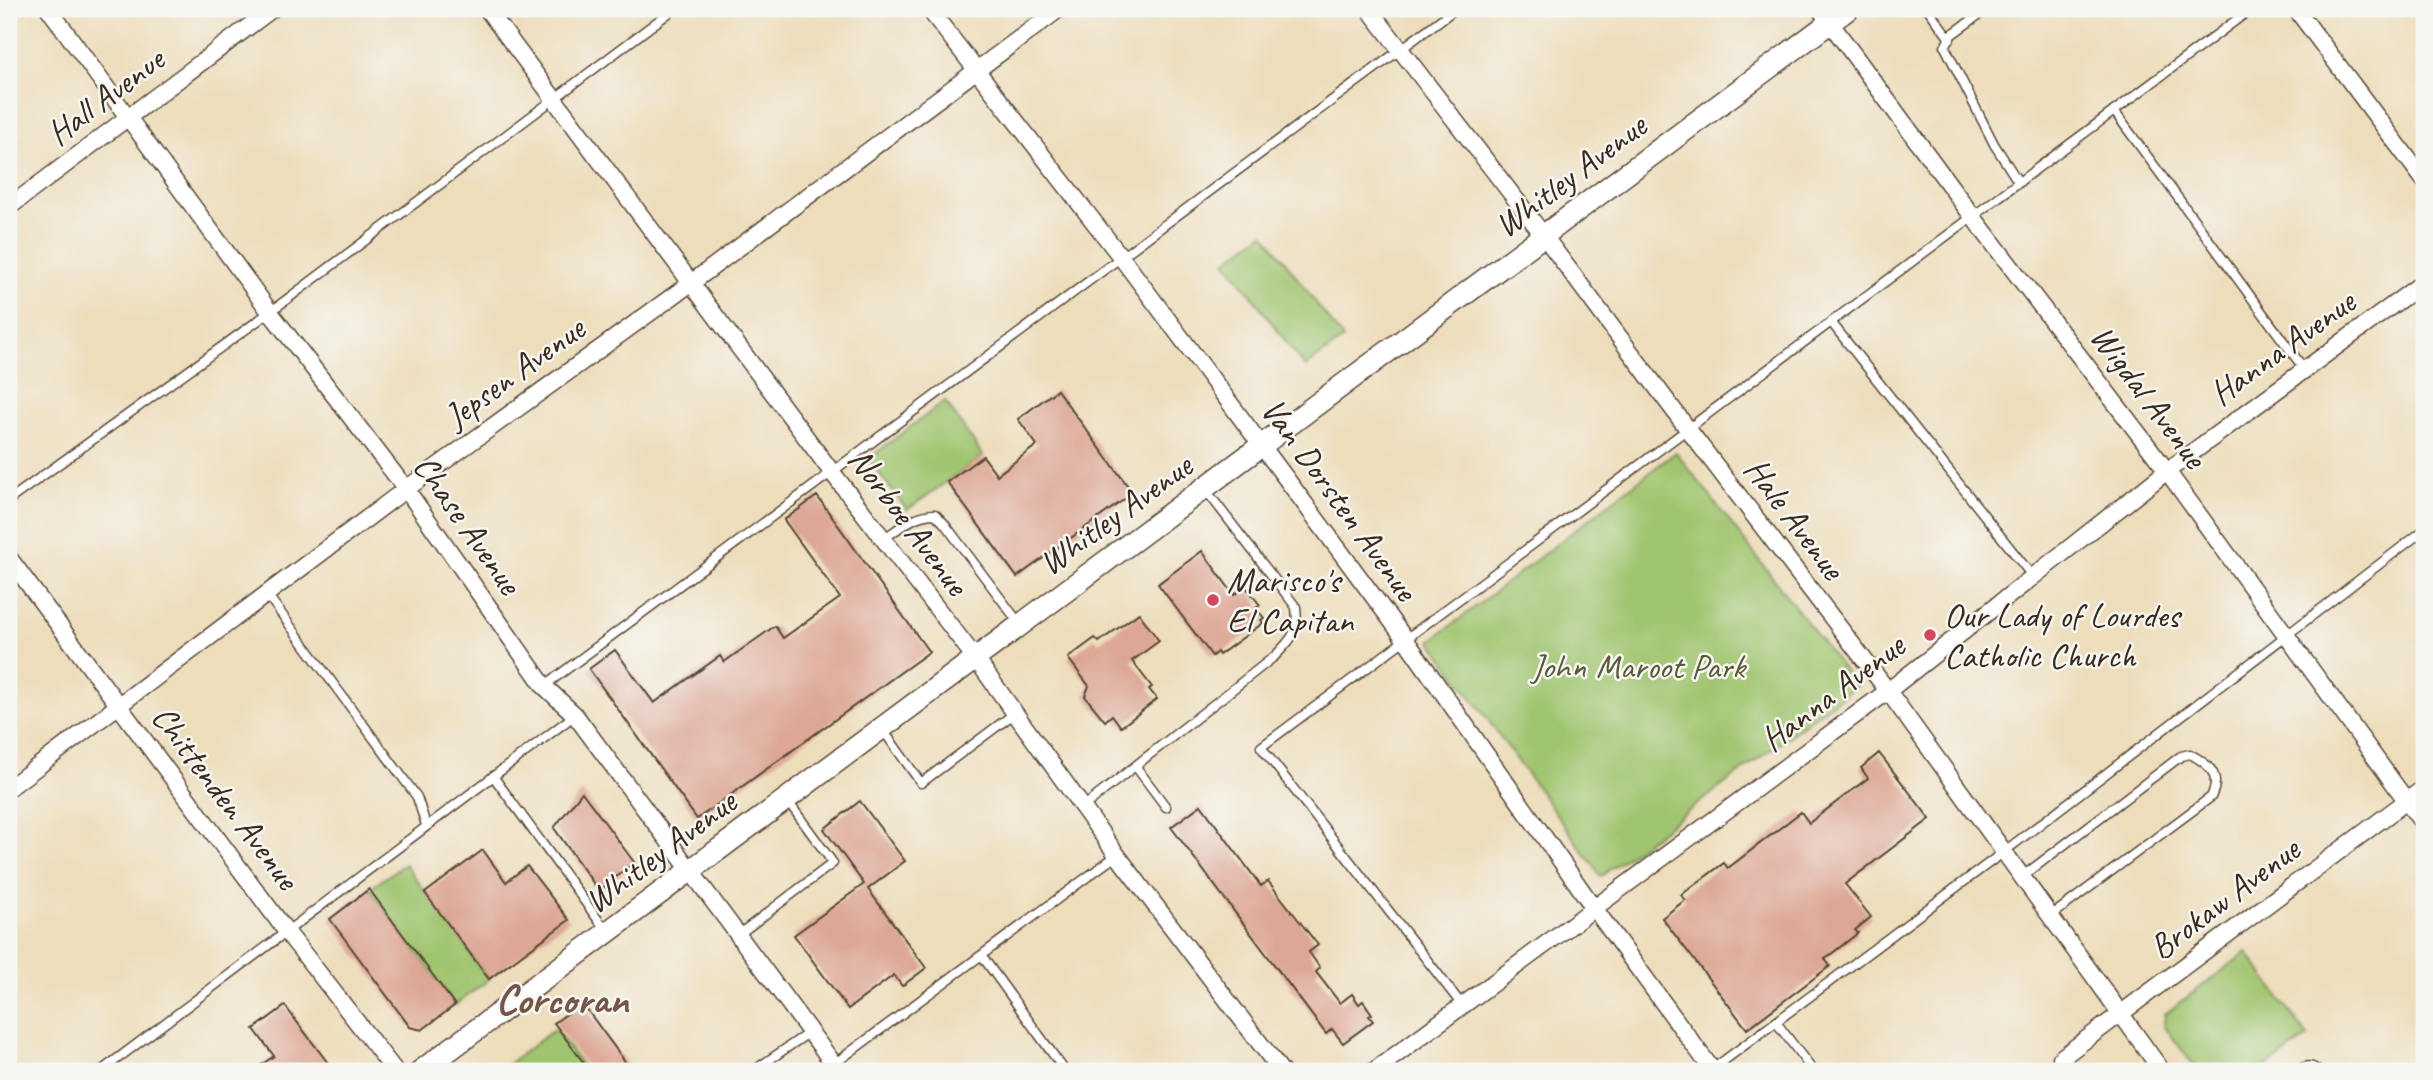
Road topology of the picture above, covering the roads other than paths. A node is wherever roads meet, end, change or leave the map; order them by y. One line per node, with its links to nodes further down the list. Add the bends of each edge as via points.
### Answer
1 (49, 9): 20 (street, Chase Avenue)
2 (272, 9): 20 (street, Hall Avenue)
3 (487, 9): 18 (street, Norboe Avenue)
4 (674, 9): 18 (lane)
5 (929, 9): 17 (street, Van Dorsten Avenue)
6 (1059, 9): 17 (street, Jepsen Avenue)
7 (1369, 9): 16 (street, Hale Avenue)
8 (1455, 9): 16 (lane)
9 (1849, 9): 14 (street, Whitley Avenue)
10 (1928, 9): 15 (lane)
11 (1987, 9): 15 (lane)
12 (2251, 9): 19 (lane)
13 (2296, 9): 21 (street)
14 (1825, 15): 24 (street, Wigdal Avenue); 25 (street, Whitley Avenue)
15 (1950, 39): 22 (lane, via 1947,54)
16 (1400, 50): 25 (street, Hale Avenue); 26 (lane)
17 (976, 71): 26 (street, Van Dorsten Avenue); 28 (street, Jepsen Avenue)
18 (553, 99): 28 (street, Norboe Avenue); 29 (lane)
19 (2114, 111): 22 (lane); 31 (lane)
20 (130, 117): 23 (street, Hall Avenue); 29 (street, Chase Avenue)
21 (2424, 180)
22 (2019, 183): 24 (lane)
23 (9, 207)
24 (1973, 217): 30 (lane); 35 (street, Wigdal Avenue)
25 (1545, 236): 32 (street, Hale Avenue); 33 (street, Whitley Avenue)
26 (1121, 257): 33 (street, Van Dorsten Avenue); 34 (lane)
27 (2424, 282): 31 (street, Hanna Avenue)
28 (691, 283): 34 (street, Norboe Avenue); 36 (street, Jepsen Avenue)
29 (270, 312): 36 (street, Chase Avenue); 38 (lane)
30 (1831, 321): 32 (lane); 42 (lane)
31 (2304, 369): 35 (street, Hanna Avenue)
32 (1686, 428): 46 (lane); 49 (street, Hale Avenue)
33 (1262, 446): 37 (street, Whitley Avenue); 46 (street, Van Dorsten Avenue)
34 (831, 471): 40 (street, Norboe Avenue); 48 (lane)
35 (2167, 471): 42 (street, Hanna Avenue); 45 (street, Wigdal Avenue)
36 (406, 489): 43 (street, Jepsen Avenue); 48 (street, Chase Avenue)
37 (1205, 489): 44 (street, Whitley Avenue); 54 (lane, via 1296,607 1298,624 1275,656)
38 (9, 500)
39 (2424, 530): 45 (lane)
40 (883, 539): 44 (lane, via 912,519 935,514); 47 (street, Norboe Avenue)
41 (9, 558): 50 (street, Chittenden Avenue)
42 (2033, 577): 49 (street, Hanna Avenue)
43 (266, 593): 50 (street, Jepsen Avenue); 62 (lane, via 417,797)
44 (1021, 625): 47 (street, Whitley Avenue)
45 (2286, 636): 59 (street, Wigdal Avenue); 64 (lane)
46 (1405, 639): 68 (street, Van Dorsten Avenue); 74 (lane, via 1261,747)
47 (976, 659): 51 (street, Norboe Avenue); 53 (street, Whitley Avenue)
48 (544, 686): 52 (street, Chase Avenue)
49 (1888, 691): 64 (street, Hale Avenue); 68 (street, Hanna Avenue)
50 (119, 705): 56 (street, Jepsen Avenue); 70 (street, Chittenden Avenue)
51 (1015, 713): 53 (lane, via 921,783); 60 (street, Norboe Avenue)
52 (575, 715): 55 (lane); 66 (street, Chase Avenue)
53 (881, 728): 58 (street, Whitley Avenue)
54 (1136, 767): 60 (lane); 61 (lane)
55 (493, 776): 62 (lane); 71 (lane)
56 (9, 788)
57 (2424, 788): 59 (street, Brokaw Avenue)
58 (786, 798): 66 (street, Whitley Avenue); 72 (lane, via 833,863)
59 (2407, 801): 63 (street, Wigdal Avenue); 75 (street, Brokaw Avenue)
60 (1083, 807): 65 (street, Norboe Avenue)
61 (1166, 807)
62 (426, 825): 70 (lane)
63 (2424, 825)
64 (2006, 851): 67 (street, Hale Avenue); 76 (lane)
65 (1117, 855): 73 (lane); 85 (street, Norboe Avenue)
66 (690, 869): 71 (street, Whitley Avenue); 72 (street, Chase Avenue)
67 (2023, 876): 69 (street, Hale Avenue); 69 (lane, via 2180,756 2190,754 2209,766 2216,787 2211,797)
68 (1594, 908): 74 (street, Hanna Avenue); 87 (street, Van Dorsten Avenue)
69 (2051, 916): 75 (street, Hale Avenue)
70 (286, 931): 80 (lane); 81 (street, Chittenden Avenue)
71 (607, 932): 82 (street, Whitley Avenue)
72 (738, 935): 77 (street, Chase Avenue)
73 (982, 956): 79 (lane); 84 (lane)
74 (1462, 1005): 86 (street, Hanna Avenue)
75 (2120, 1014): 78 (street, Brokaw Avenue); 89 (street, Hale Avenue)
76 (1776, 1022): 87 (lane); 88 (lane)
77 (810, 1032): 79 (street, Chase Avenue); 83 (lane)
78 (2061, 1058)
79 (836, 1068)
80 (102, 1071)
81 (395, 1071)
82 (421, 1071)
83 (753, 1071)
84 (1065, 1071)
85 (1281, 1071)
86 (1374, 1071)
87 (1711, 1071)
88 (1813, 1071)
89 (2162, 1071)
90 (2297, 1071): 91 (lane, via 2309,1066)
91 (2318, 1071)

